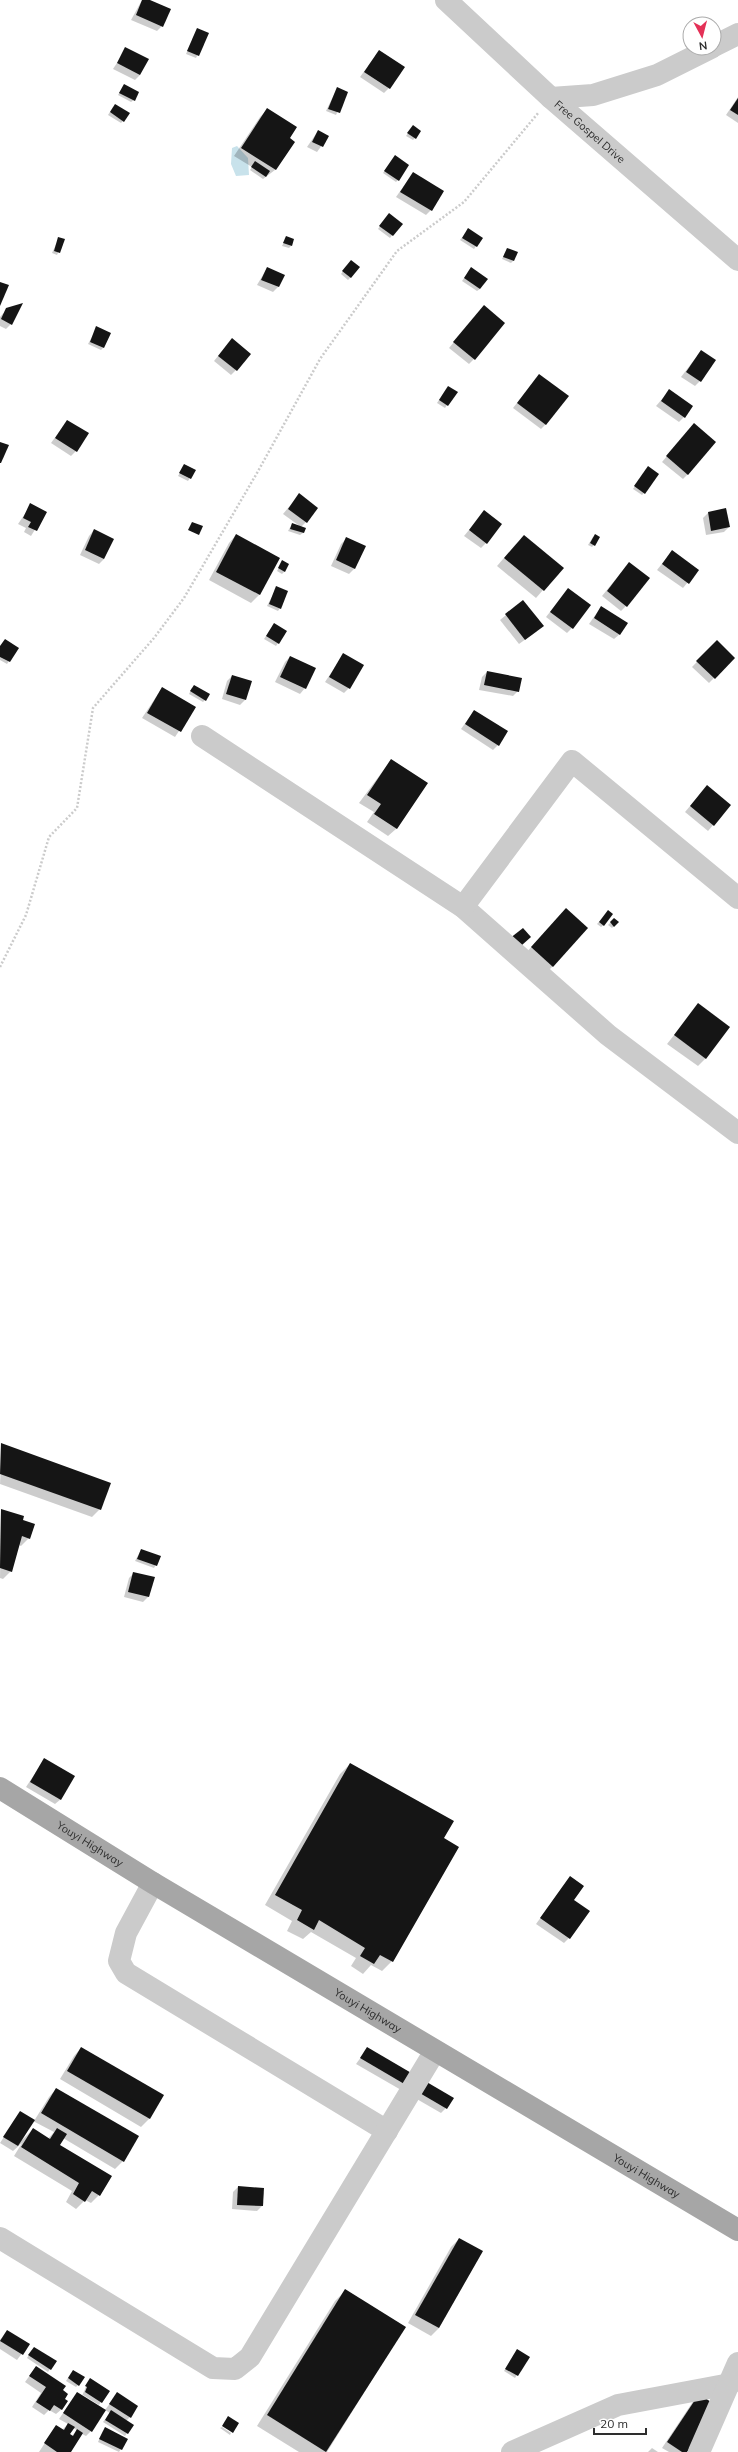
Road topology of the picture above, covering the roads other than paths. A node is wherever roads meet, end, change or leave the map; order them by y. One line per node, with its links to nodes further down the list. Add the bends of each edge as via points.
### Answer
1 (446, 0): 5 (street, Free Gospel Drive)
2 (738, 34): 3 (street)
3 (722, 42)
4 (695, 56): 5 (street, via 657,75 607,91 593,95)
5 (551, 98): 6 (street, Free Gospel Drive)
6 (738, 260)
7 (202, 736): 9 (street)
8 (738, 898): 9 (street, via 572,762)
9 (463, 907): 10 (street, via 608,1035)
10 (735, 1125)
11 (0, 1788): 12 (main road, Youyi Highway)
12 (153, 1883): 13 (main road, Youyi Highway); 14 (street, via 126,1933 118,1961 126,1973)
13 (435, 2051): 14 (street); 15 (main road, Youyi Highway)
14 (387, 2131): 16 (street, via 250,2357 235,2369 213,2368)
15 (738, 2230)
16 (0, 2238)
17 (738, 2363): 18 (street)
18 (730, 2384): 19 (street, via 618,2405); 20 (street)
19 (512, 2452)
20 (699, 2452)

